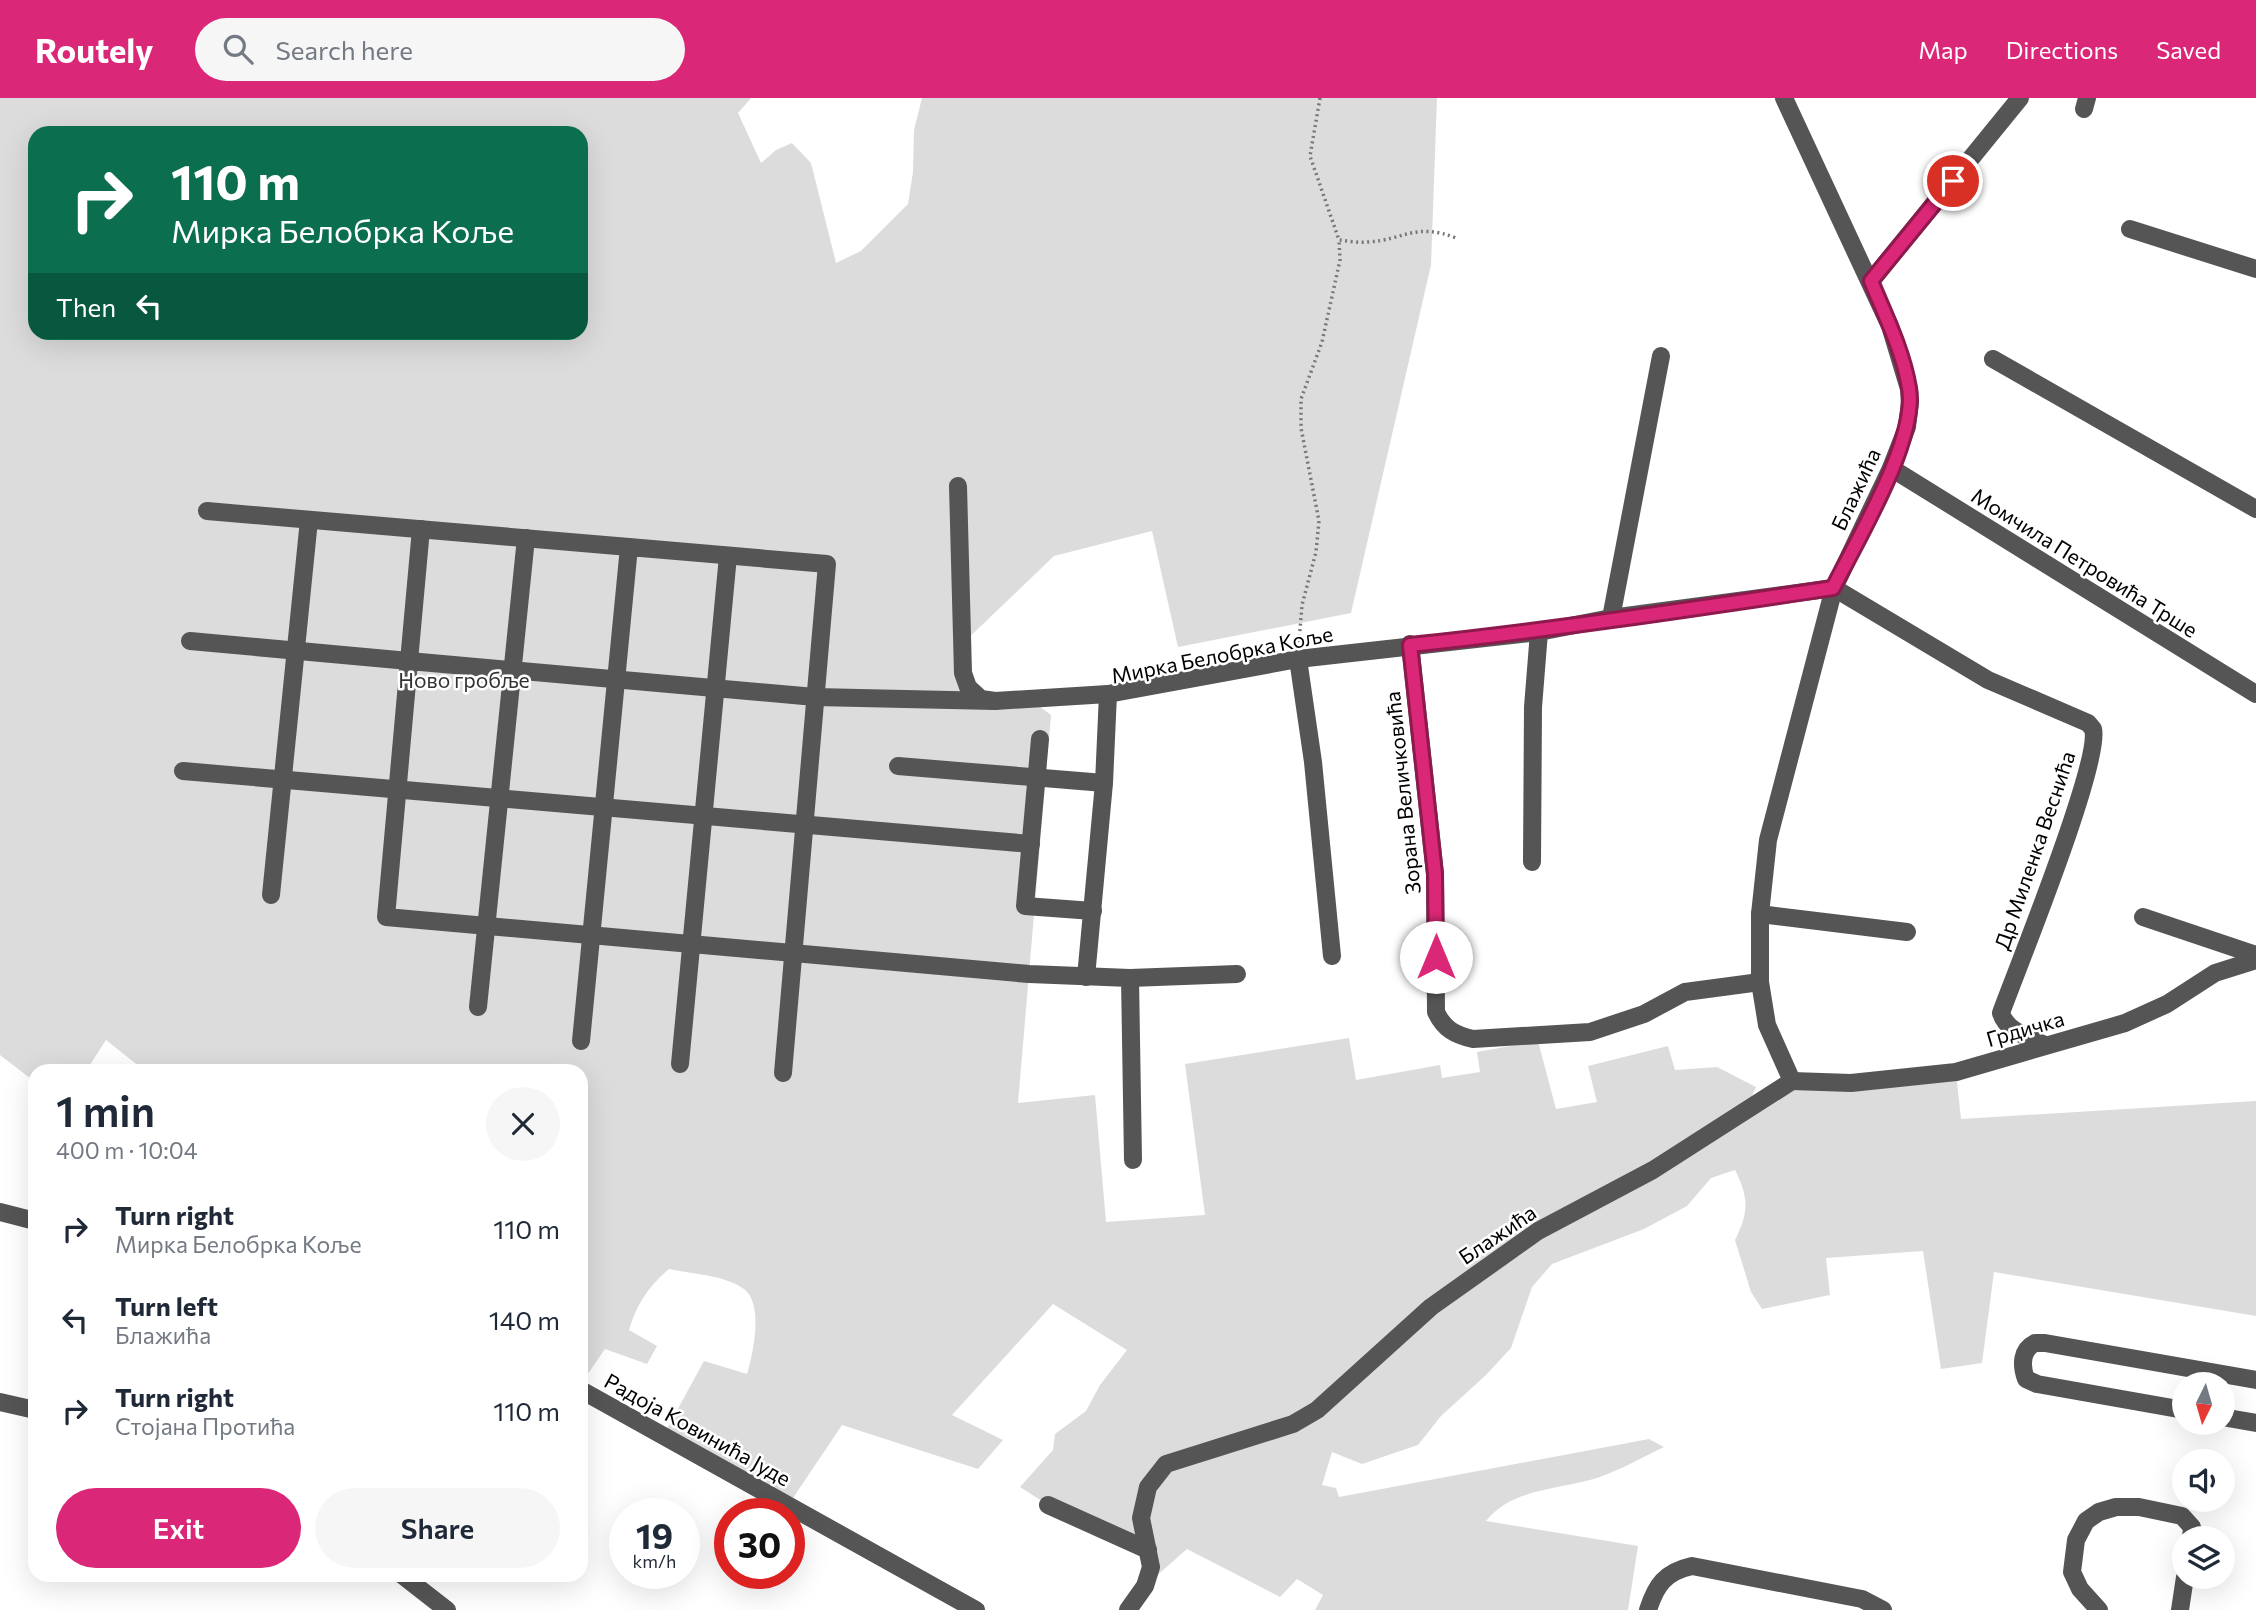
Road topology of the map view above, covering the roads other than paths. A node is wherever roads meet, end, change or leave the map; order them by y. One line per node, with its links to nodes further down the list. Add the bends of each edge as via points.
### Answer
1 (1784, 98): 5 (street, Блажића)
2 (2020, 98): 5 (street)
3 (2130, 229): 4 (street)
4 (2256, 269)
5 (1871, 281): 8 (street, Блажића, via 1909,388 1907,427)
6 (1661, 356): 18 (street)
7 (1993, 359): 10 (street)
8 (1891, 468): 17 (street, Блажића); 29 (street, Момчила Петровића Трше)
9 (958, 486): 31 (street, via 963,673 968,687 981,699)
10 (2256, 509)
11 (207, 511): 12 (street)
12 (309, 520): 13 (street); 22 (street)
13 (421, 529): 14 (street); 24 (street)
14 (526, 538): 15 (street); 25 (street)
15 (628, 547): 16 (street); 26 (street)
16 (728, 556): 27 (street); 30 (street, via 827,564)
17 (1833, 588): 18 (street, Мирка Белобрка Коље); 47 (street, Блажића, via 1768,840); 62 (street, Др Миленка Веснића, via 1988,680 2093,729 2093,754 2001,1013 2011,1028)
18 (1611, 618): 19 (street, Мирка Белобрка Коље)
19 (1539, 632): 21 (street, Мирка Белобрка Коље); 44 (street, via 1533,707)
20 (190, 641): 22 (street)
21 (1410, 645): 23 (street, Мирка Белобрка Коље); 59 (street, Зорана Величковића, via 1435,874 1436,1012 1443,1025 1473,1039 1570,1035 1644,1014 1685,992)
22 (296, 650): 24 (street); 36 (street)
23 (1298, 659): 28 (street, Мирка Белобрка Коље); 54 (street)
24 (410, 660): 25 (street); 38 (street)
25 (512, 670): 26 (street); 39 (street)
26 (616, 679): 27 (street); 40 (street)
27 (716, 688): 30 (street); 41 (street)
28 (1108, 694): 31 (street); 37 (street, Мирка Белобрка Коље)
29 (2256, 694)
30 (815, 697): 31 (street); 42 (street)
31 (995, 701)
32 (1040, 739): 35 (street)
33 (898, 766): 35 (street)
34 (183, 771): 36 (street)
35 (1036, 778): 37 (street); 43 (street)
36 (283, 779): 38 (street); 45 (street)
37 (1104, 783): 46 (street, Мирка Белобрка Коље)
38 (397, 789): 39 (street); 49 (street, via 386,917)
39 (499, 798): 40 (street); 49 (street)
40 (604, 807): 41 (street); 51 (street)
41 (704, 816): 42 (street); 52 (street)
42 (804, 824): 43 (street); 53 (street)
43 (1031, 844): 46 (street, via 1025,905)
44 (1532, 862)
45 (271, 895)
46 (1093, 911): 57 (street, Мирка Белобрка Коље)
47 (1760, 914): 50 (street); 59 (street, Блажића)
48 (2143, 917): 55 (street, Грдичка)
49 (486, 926): 51 (street); 60 (street)
50 (1907, 932)
51 (591, 935): 52 (street); 61 (street)
52 (692, 944): 53 (street); 63 (street)
53 (793, 953): 57 (street); 64 (street)
54 (1332, 956)
55 (2256, 958): 62 (street, Грдичка, via 2215,974 2125,1023)
56 (1237, 974): 58 (street)
57 (1086, 977): 58 (street)
58 (1130, 978): 66 (street)
59 (1760, 982): 65 (street, Блажића, via 1767,1025)
60 (478, 1007)
61 (581, 1041)
62 (2045, 1045): 65 (street, Грдичка, via 1956,1072 1851,1083)
63 (680, 1064)
64 (783, 1073)
65 (1792, 1082): 80 (street, Блажића, via 1653,1170 1538,1231 1431,1307 1305,1417 1256,1438 1166,1464 1148,1487 1141,1518)
66 (1133, 1160)
67 (0, 1212): 68 (street)
68 (28, 1219)
69 (2188, 1372): 75 (street, via 2045,1343 2035,1343 2024,1354 2026,1379 2037,1384)
70 (2235, 1379): 71 (street)
71 (2256, 1380)
72 (588, 1394): 84 (street, Радоја Ковинића Јуде)
73 (0, 1402): 74 (street)
74 (28, 1408)
75 (2172, 1408)
76 (2235, 1419): 77 (street)
77 (2256, 1423)
78 (1048, 1505): 80 (street)
79 (2191, 1526): 88 (street, via 2182,1516 2162,1509 2116,1507 2086,1521 2076,1540 2072,1572)
80 (1148, 1550): 85 (street, Блажића, via 1151,1567 1145,1586)
81 (411, 1582): 83 (street)
82 (2183, 1589): 89 (street)
83 (447, 1610)
84 (976, 1610)
85 (1128, 1610)
86 (1648, 1610): 87 (street, via 1660,1582 1673,1570 1692,1566 1862,1599)
87 (1883, 1610)
88 (2099, 1610)
89 (2180, 1610)

